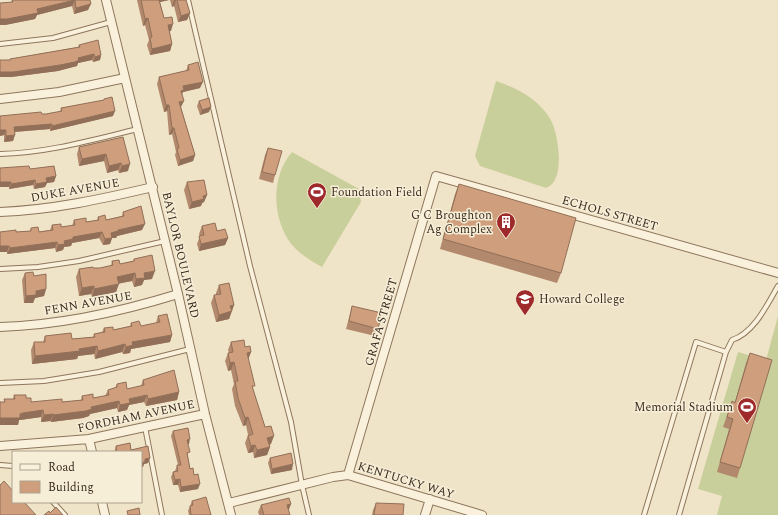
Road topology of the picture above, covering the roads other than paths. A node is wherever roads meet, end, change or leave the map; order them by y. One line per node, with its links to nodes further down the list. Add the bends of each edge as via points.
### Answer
1 (106, 0): 3 (street, BAYLOR BOULEVARD)
2 (188, 0): 29 (lane, via 250,266 291,422)
3 (112, 22): 4 (lane, via 53,38); 5 (street, BAYLOR BOULEVARD)
4 (0, 44)
5 (125, 78): 6 (street, via 59,92); 7 (street, BAYLOR BOULEVARD)
6 (0, 99)
7 (138, 129): 8 (lane, via 61,147 18,154); 10 (street, BAYLOR BOULEVARD)
8 (0, 154)
9 (436, 176): 14 (street, ECHOLS STREET); 28 (street, GRAFA STREET)
10 (153, 188): 11 (street, DUKE AVENUE, via 92,201); 12 (street, BAYLOR BOULEVARD)
11 (0, 212)
12 (166, 241): 13 (lane, via 78,261); 16 (street, BAYLOR BOULEVARD)
13 (0, 269)
14 (778, 273)
15 (778, 286): 19 (lane, via 760,316 742,338 732,340)
16 (178, 294): 17 (street, FENN AVENUE, via 123,311 65,321); 18 (street, BAYLOR BOULEVARD)
17 (0, 327)
18 (190, 349): 20 (lane, via 99,372 44,381); 21 (street, BAYLOR BOULEVARD)
19 (726, 352): 41 (lane, via 696,342); 42 (lane)
20 (0, 383)
21 (205, 414): 22 (street, FORDHAM AVENUE); 33 (street, BAYLOR BOULEVARD)
22 (145, 427): 23 (street, FORDHAM AVENUE); 36 (lane)
23 (89, 439): 24 (street, FORDHAM AVENUE); 25 (street)
24 (0, 446)
25 (92, 451)
26 (0, 465): 27 (lane)
27 (12, 466)
28 (348, 475): 29 (street, KENTUCKY WAY); 30 (street, KENTUCKY WAY)
29 (302, 485): 33 (street, KENTUCKY WAY); 38 (lane)
30 (430, 500): 39 (street); 40 (street, KENTUCKY WAY)
31 (54, 503): 34 (lane)
32 (102, 503): 35 (street)
33 (228, 503): 37 (street, BAYLOR BOULEVARD)
34 (65, 515)
35 (105, 515)
36 (162, 515)
37 (231, 515)
38 (309, 515)
39 (425, 515)
40 (482, 515)
41 (644, 515)
42 (679, 515)

